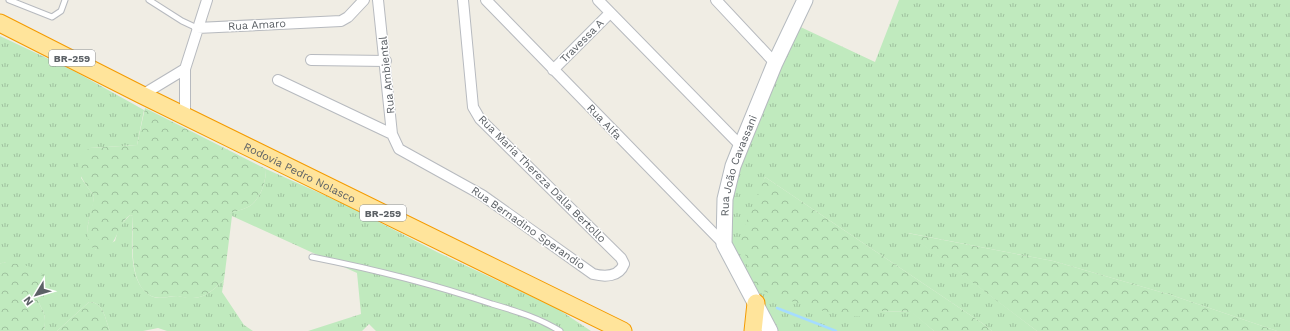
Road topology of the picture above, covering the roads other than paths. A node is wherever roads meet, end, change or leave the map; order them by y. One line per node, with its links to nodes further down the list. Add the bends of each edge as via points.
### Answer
1 (9, 0): 2 (lane, via 52,17 61,11)
2 (65, 0)
3 (149, 0): 14 (lane, Rua Amaro)
4 (207, 0): 14 (street)
5 (364, 0): 14 (street, Rua Amaro, via 348,17 341,20)
6 (378, 0): 16 (street, Rua Ambiental)
7 (463, 0): 28 (street, Rua Maria Thereza Dalla Bertollo, via 475,112 621,258 624,264 617,273 608,276)
8 (486, 0): 19 (street, Rua Alfa)
9 (598, 0): 12 (street)
10 (716, 0): 17 (street)
11 (805, 0): 17 (main road, Rua João Cavassani)
12 (610, 13): 19 (street, Travessa A); 24 (street)
13 (0, 23): 21 (highway, Rodovia Pedro Nolasco / BR-259)
14 (197, 28): 18 (street)
15 (311, 60): 16 (street)
16 (386, 61): 23 (street, Rua Ambiental)
17 (775, 63): 24 (main road, Rua João Cavassani)
18 (185, 69): 21 (street); 22 (street)
19 (553, 70): 26 (street, Rua Alfa)
20 (278, 80): 23 (street)
21 (142, 96): 22 (highway, Rodovia Pedro Nolasco / BR-259)
22 (185, 116): 31 (highway, Rodovia Pedro Nolasco / BR-259)
23 (392, 134): 25 (street, Rua Ambiental)
24 (741, 146): 26 (main road, Rua João Cavassani, via 727,184)
25 (399, 149): 28 (street, Rua Bernadino Sperandio, via 482,195)
26 (724, 244): 29 (main road, Rua João Cavassani)
27 (312, 257): 30 (lane, via 466,294 536,318)
28 (593, 274)
29 (756, 303): 32 (highway); 33 (main road, Rua João Cavassani)
30 (560, 331)
31 (623, 331)
32 (752, 331)
33 (770, 331)

